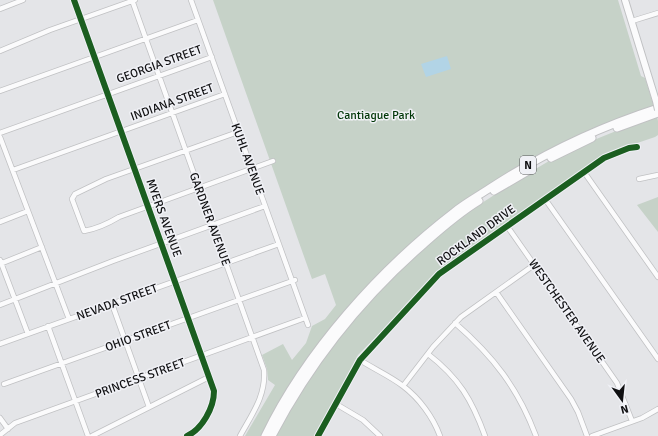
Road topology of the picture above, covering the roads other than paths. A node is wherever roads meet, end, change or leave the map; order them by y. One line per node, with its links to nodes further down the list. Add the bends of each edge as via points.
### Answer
1 (23, 0): 6 (street)
2 (74, 0): 8 (street, MYERS AVENUE)
3 (133, 0): 8 (street); 11 (street, GARDNER AVENUE)
4 (191, 0): 9 (street, KUHL AVENUE)
5 (625, 0): 10 (main road)
6 (0, 9)
7 (658, 13): 10 (street)
8 (81, 19): 12 (street); 13 (street, MYERS AVENUE)
9 (198, 20): 11 (street); 14 (street, KUHL AVENUE)
10 (632, 21): 19 (main road)
11 (146, 38): 13 (street); 15 (street, GARDNER AVENUE)
12 (0, 51)
13 (94, 57): 16 (street); 17 (street, MYERS AVENUE)
14 (212, 57): 15 (street, GEORGIA STREET); 18 (street, KUHL AVENUE)
15 (159, 76): 17 (street, GEORGIA STREET); 20 (street, GARDNER AVENUE)
16 (0, 90)
17 (108, 94): 22 (street, MYERS AVENUE); 24 (street, GEORGIA STREET)
18 (225, 94): 20 (street, INDIANA STREET); 23 (street, KUHL AVENUE)
19 (657, 106): 46 (highway, N, via 584,136 505,178 454,212)
20 (172, 113): 22 (street, INDIANA STREET); 27 (street, GARDNER AVENUE)
21 (658, 113): 46 (highway, N, via 604,133 532,168 474,204)
22 (121, 132): 29 (street, MYERS AVENUE); 31 (street, INDIANA STREET)
23 (238, 132): 27 (street); 30 (street, KUHL AVENUE)
24 (0, 133)
25 (0, 137): 31 (street)
26 (638, 147): 32 (street, ROCKLAND DRIVE, via 604,158)
27 (186, 150): 29 (street); 35 (street, GARDNER AVENUE)
28 (273, 162): 30 (street)
29 (134, 169): 37 (street, MYERS AVENUE); 37 (street, via 73,195 72,199 84,231)
30 (252, 169): 35 (street); 38 (street, KUHL AVENUE)
31 (13, 170): 39 (street)
32 (584, 172): 36 (street, ROCKLAND DRIVE); 51 (street)
33 (658, 175): 34 (street)
34 (639, 179)
35 (199, 188): 37 (street); 41 (street, GARDNER AVENUE)
36 (545, 199): 42 (street, ROCKLAND DRIVE); 72 (street)
37 (148, 206): 43 (street, MYERS AVENUE)
38 (265, 206): 41 (street); 44 (street, KUHL AVENUE)
39 (28, 211): 40 (street); 45 (street)
40 (0, 222)
41 (213, 225): 43 (street); 49 (street, GARDNER AVENUE)
42 (507, 226): 50 (street, WESTCHESTER AVENUE); 73 (street, ROCKLAND DRIVE, via 439,274)
43 (161, 244): 52 (street, MYERS AVENUE); 54 (street)
44 (278, 244): 49 (street, NEVADA STREET); 53 (street, KUHL AVENUE)
45 (42, 247): 48 (street); 54 (street)
46 (413, 250): 47 (highway, N)
47 (402, 260): 91 (highway, N, via 378,280 336,327 294,385); 92 (highway, N, via 324,351 299,387)
48 (0, 262): 56 (street)
49 (226, 262): 52 (street, NEVADA STREET); 57 (street, GARDNER AVENUE)
50 (534, 265): 55 (street); 84 (street, WESTCHESTER AVENUE, via 617,383)
51 (658, 277)
52 (175, 281): 59 (street, NEVADA STREET); 60 (street, MYERS AVENUE)
53 (294, 281): 57 (street, OHIO STREET); 61 (street, KUHL AVENUE)
54 (55, 283): 56 (street); 62 (street)
55 (496, 292): 63 (street); 98 (street, via 571,399)
56 (15, 299): 58 (street); 66 (street)
57 (240, 300): 60 (street, OHIO STREET); 67 (street, GARDNER AVENUE)
58 (0, 304)
59 (112, 304): 62 (street, NEVADA STREET); 68 (street)
60 (188, 318): 68 (street, OHIO STREET); 71 (street, MYERS AVENUE)
61 (305, 318): 64 (street, KUHL AVENUE); 67 (street, PRINCESS STREET)
62 (69, 319): 65 (street, NEVADA STREET)
63 (455, 323): 70 (street); 97 (street, via 500,369 523,405)
64 (308, 325)
65 (48, 326): 66 (street, NEVADA STREET); 74 (street)
66 (28, 334): 69 (street, NEVADA STREET)
67 (253, 337): 71 (street, PRINCESS STREET); 90 (street, GARDNER AVENUE, via 265,380 260,399)
68 (125, 341): 74 (street, OHIO STREET); 76 (street)
69 (0, 344)
70 (428, 354): 78 (street); 96 (street, via 459,384 472,404)
71 (202, 356): 75 (street, MYERS AVENUE); 76 (street, PRINCESS STREET)
72 (658, 359)
73 (360, 360): 78 (street); 80 (street, ROCKLAND DRIVE)
74 (62, 364): 77 (street, OHIO STREET); 79 (street)
75 (209, 377): 81 (street); 89 (street, MYERS AVENUE, via 214,391 212,405 200,426)
76 (139, 378): 79 (street, PRINCESS STREET); 81 (street)
77 (4, 384)
78 (403, 386): 95 (street, via 418,400)
79 (75, 401): 85 (street, PRINCESS STREET, via 15,423); 87 (street)
80 (336, 404): 93 (street, ROCKLAND DRIVE); 94 (street, via 364,420)
81 (149, 407): 88 (street)
82 (658, 409): 84 (street)
83 (0, 418): 85 (street)
84 (632, 421): 99 (street)
85 (8, 429): 86 (street, PRINCESS STREET)
86 (0, 435)
87 (88, 436)
88 (92, 436)
89 (186, 436)
90 (240, 436)
91 (264, 436)
92 (272, 436)
93 (318, 436)
94 (380, 436)
95 (440, 436)
96 (485, 436)
97 (536, 436)
98 (587, 436)
99 (592, 436)

